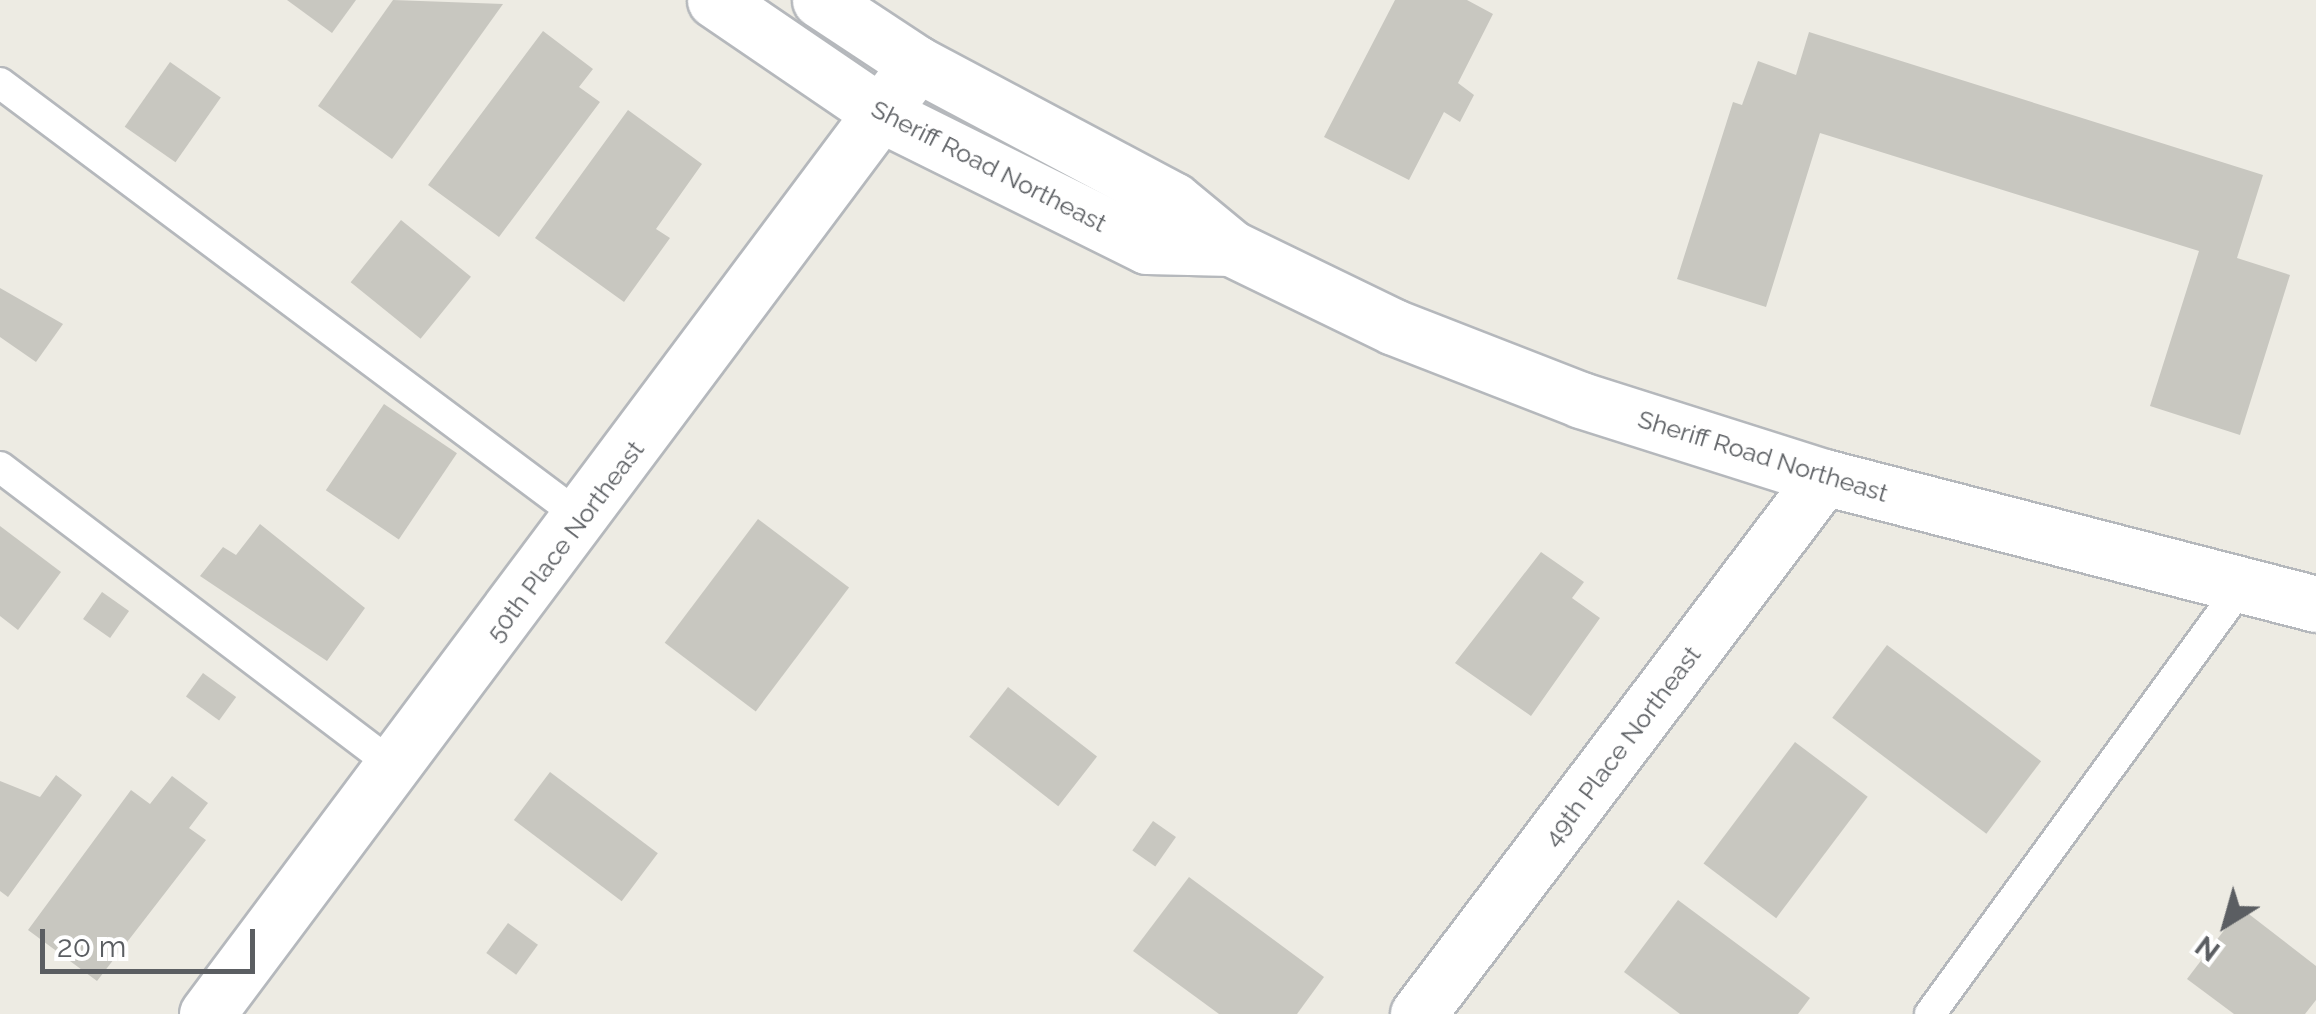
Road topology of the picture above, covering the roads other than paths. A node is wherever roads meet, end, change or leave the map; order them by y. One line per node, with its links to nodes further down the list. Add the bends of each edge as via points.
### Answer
1 (715, 0): 5 (main road, Sheriff Road Northeast)
2 (820, 0): 3 (main road, Sheriff Road Northeast)
3 (917, 64): 5 (main road, 50th Place Northeast); 6 (main road, Sheriff Road Northeast, via 1172,200)
4 (0, 83): 9 (lane)
5 (885, 116): 6 (main road, Sheriff Road Northeast, via 1147,246); 9 (main road, 50th Place Northeast)
6 (1231, 248): 8 (main road, Sheriff Road Northeast, via 1487,364)
7 (0, 468): 12 (lane)
8 (1824, 478): 10 (main road, Sheriff Road Northeast); 14 (main road, 49th Place Northeast)
9 (582, 518): 12 (main road, 50th Place Northeast)
10 (2243, 584): 11 (main road, Sheriff Road Northeast); 15 (lane)
11 (2316, 604)
12 (394, 766): 13 (main road, 50th Place Northeast)
13 (207, 1014)
14 (1418, 1014)
15 (1930, 1014)

